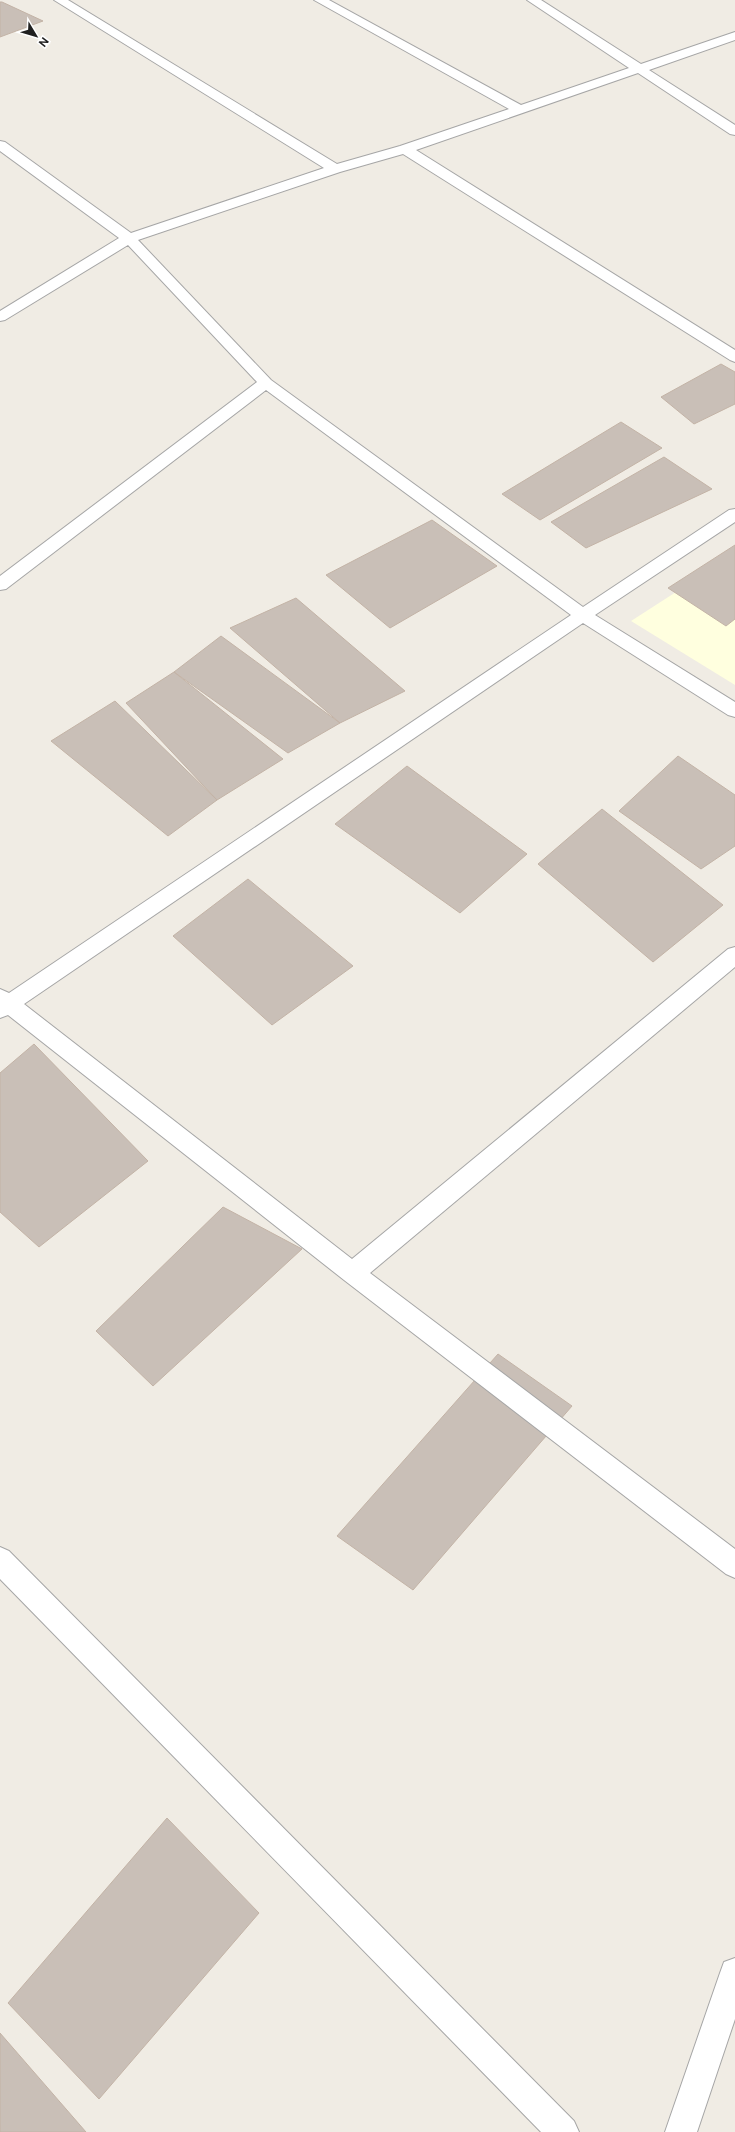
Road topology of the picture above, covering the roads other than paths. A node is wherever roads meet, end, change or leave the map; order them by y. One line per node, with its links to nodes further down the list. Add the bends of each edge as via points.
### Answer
1 (60, 0): 10 (street)
2 (320, 0): 6 (street)
3 (533, 0): 5 (street)
4 (735, 36): 5 (street)
5 (639, 68): 6 (street); 7 (street)
6 (519, 109): 9 (street)
7 (735, 131)
8 (0, 145): 11 (street)
9 (405, 149): 10 (street); 13 (street)
10 (335, 169): 11 (street)
11 (129, 238): 12 (street); 14 (street)
12 (0, 317)
13 (735, 357)
14 (266, 383): 16 (street); 17 (street)
15 (735, 514): 17 (street)
16 (0, 585)
17 (583, 615): 18 (street); 20 (street)
18 (735, 711)
19 (735, 955): 21 (street)
20 (2, 1004): 21 (street)
21 (352, 1273): 23 (street)
22 (0, 1560): 25 (street)
23 (735, 1565)
24 (735, 1973): 26 (street)
25 (562, 2132)
26 (681, 2132)

